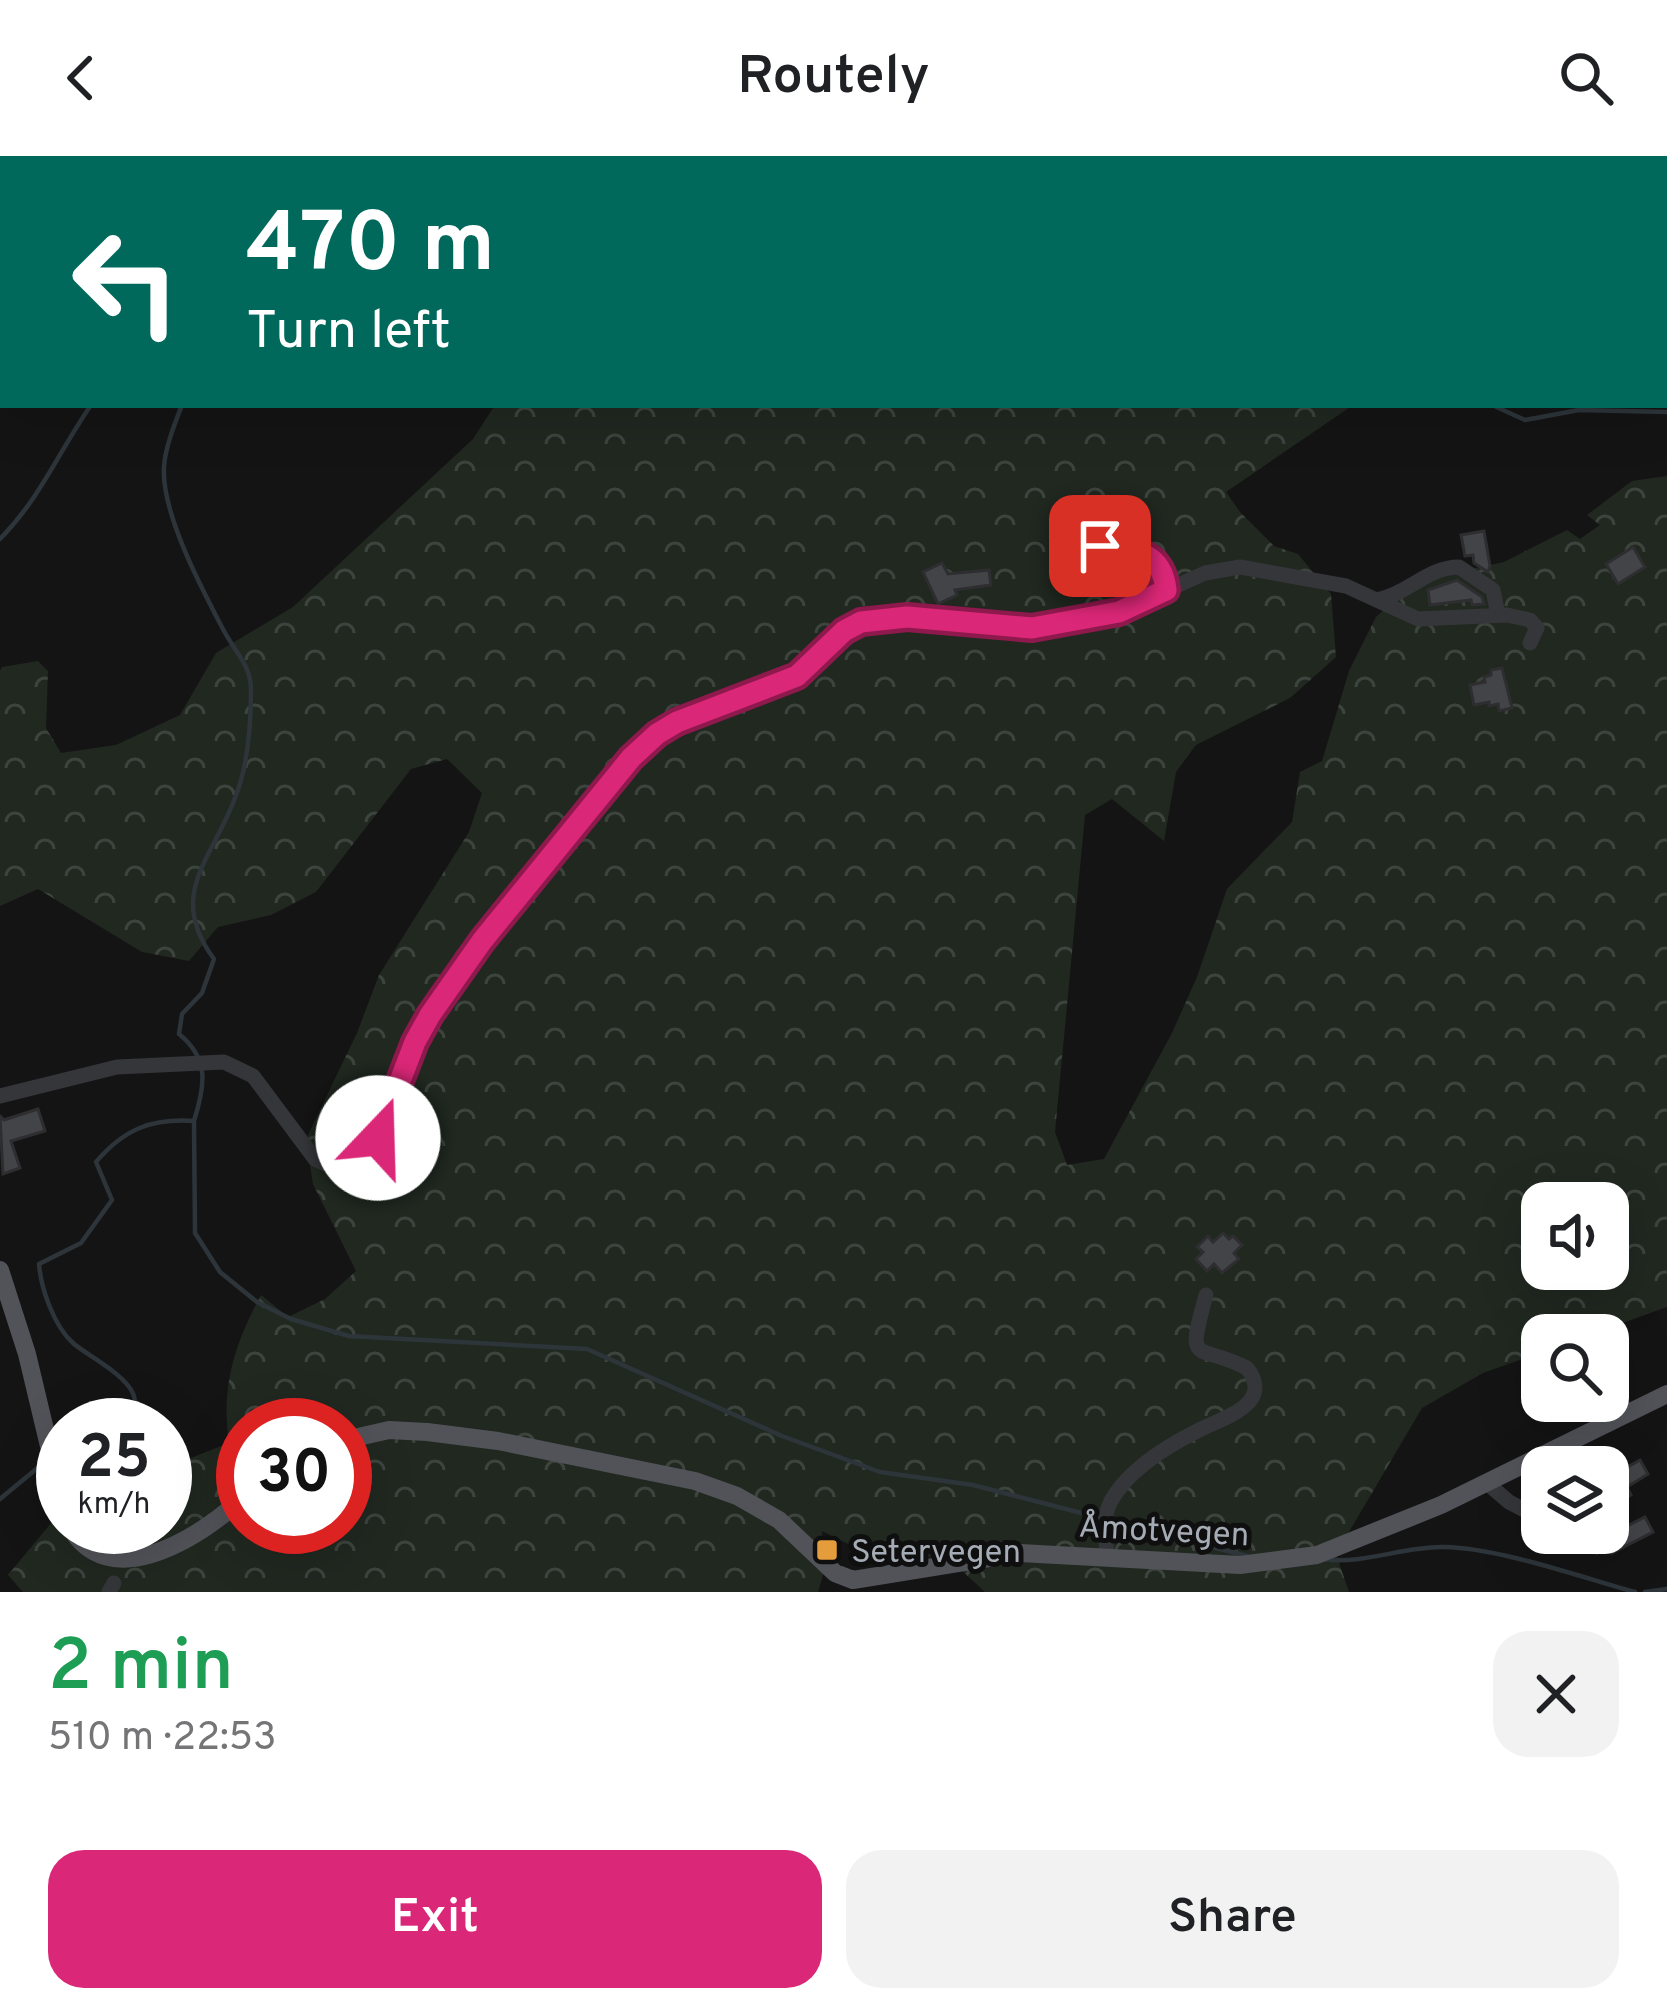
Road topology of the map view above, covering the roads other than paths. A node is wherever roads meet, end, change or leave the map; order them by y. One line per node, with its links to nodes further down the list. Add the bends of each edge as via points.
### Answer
1 (1056, 536): 2 (street, via 1150,555)
2 (1166, 590): 3 (street, via 1240,567); 6 (street, via 1119,612 1032,628 907,617 861,622 797,676 657,734 482,941 415,1042 378,1138 352,1166 315,1159 253,1076 224,1062 117,1067)
3 (1380, 599): 4 (street, via 1418,619); 4 (street, via 1459,567 1493,590)
4 (1498, 616): 5 (street, via 1535,624)
5 (1530, 643)
6 (0, 1096)
7 (0, 1270): 10 (main road)
8 (1206, 1294): 16 (street, via 1197,1346 1247,1368 1255,1392 1119,1489 1106,1513)
9 (1667, 1394): 12 (main road, Åmotvegen)
10 (37, 1398)
11 (372, 1434): 18 (main road, via 498,1441 695,1481 779,1520)
12 (1487, 1483): 13 (street); 16 (main road, Åmotvegen, via 1300,1559 1240,1565)
13 (1521, 1508)
14 (216, 1521): 17 (main road)
15 (82, 1554): 17 (main road, via 87,1565)
16 (1107, 1556): 18 (main road, Åmotvegen, via 1000,1554)
17 (125, 1584)
18 (840, 1584)

